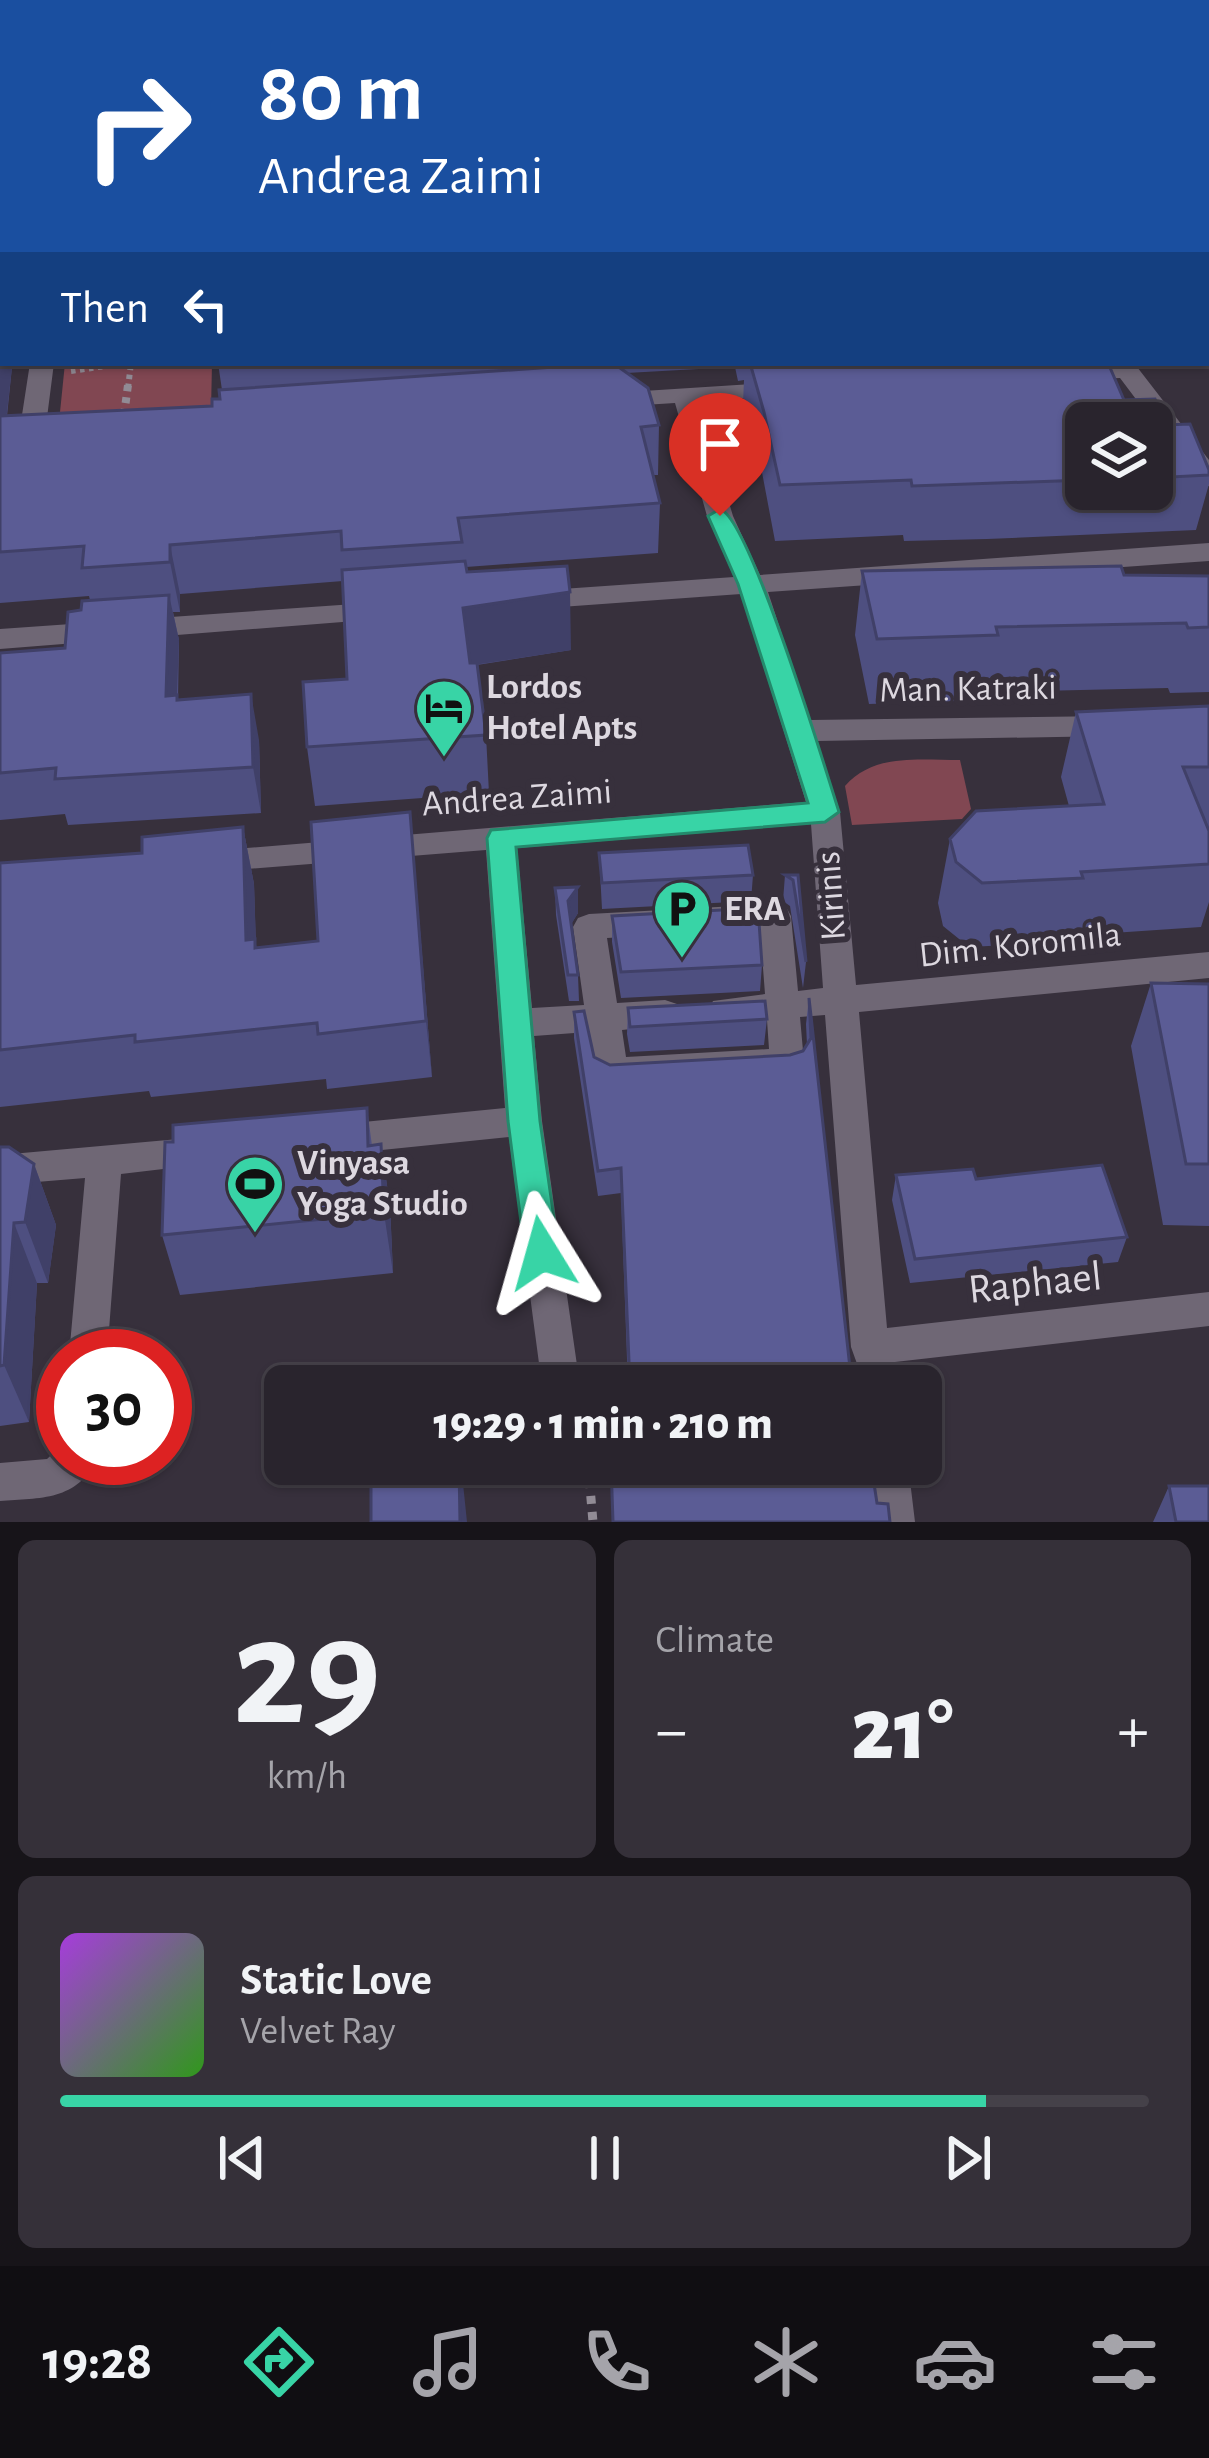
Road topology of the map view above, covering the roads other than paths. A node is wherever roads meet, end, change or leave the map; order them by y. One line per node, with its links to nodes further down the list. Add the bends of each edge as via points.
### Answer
1 (1124, 367): 3 (street); 8 (street)
2 (41, 368): 7 (street, via 42,440)
3 (1057, 374)
4 (801, 388): 5 (street)
5 (685, 395): 6 (street); 10 (street, Kirinis, via 720,516)
6 (591, 401)
7 (0, 443)
8 (1206, 468)
9 (1209, 552): 10 (street)
10 (751, 584): 11 (street); 15 (street, Kirinis)
11 (516, 602)
12 (422, 608): 13 (street)
13 (0, 639)
14 (1141, 725): 15 (street, Man. Katraki)
15 (800, 730): 16 (street, Kirinis)
16 (825, 812): 17 (street, Andrea Zaimi); 20 (street, Kirinis)
17 (501, 838): 18 (street, Andrea Zaimi); 23 (street)
18 (189, 862)
19 (1209, 965): 20 (street, Dim. Koromila)
20 (839, 1003): 21 (street, Dim. Koromila); 31 (street, Kirinis)
21 (784, 1008): 22 (street, Dim. Koromila); 22 (street, via 787,1062 611,1072); 22 (street, via 775,916 589,927)
22 (603, 1018): 23 (street, Dim. Koromila)
23 (516, 1023): 24 (street)
24 (524, 1121): 25 (street); 32 (street)
25 (291, 1144)
26 (244, 1148): 27 (street)
27 (104, 1162): 28 (street); 30 (street)
28 (0, 1170)
29 (1209, 1309): 31 (street, Raphael)
30 (90, 1329)
31 (870, 1347): 33 (street, Kirinis)
32 (557, 1365)
33 (876, 1365)
34 (36, 1479): 35 (street)
35 (0, 1482)
36 (891, 1485): 37 (street)
37 (895, 1522)

